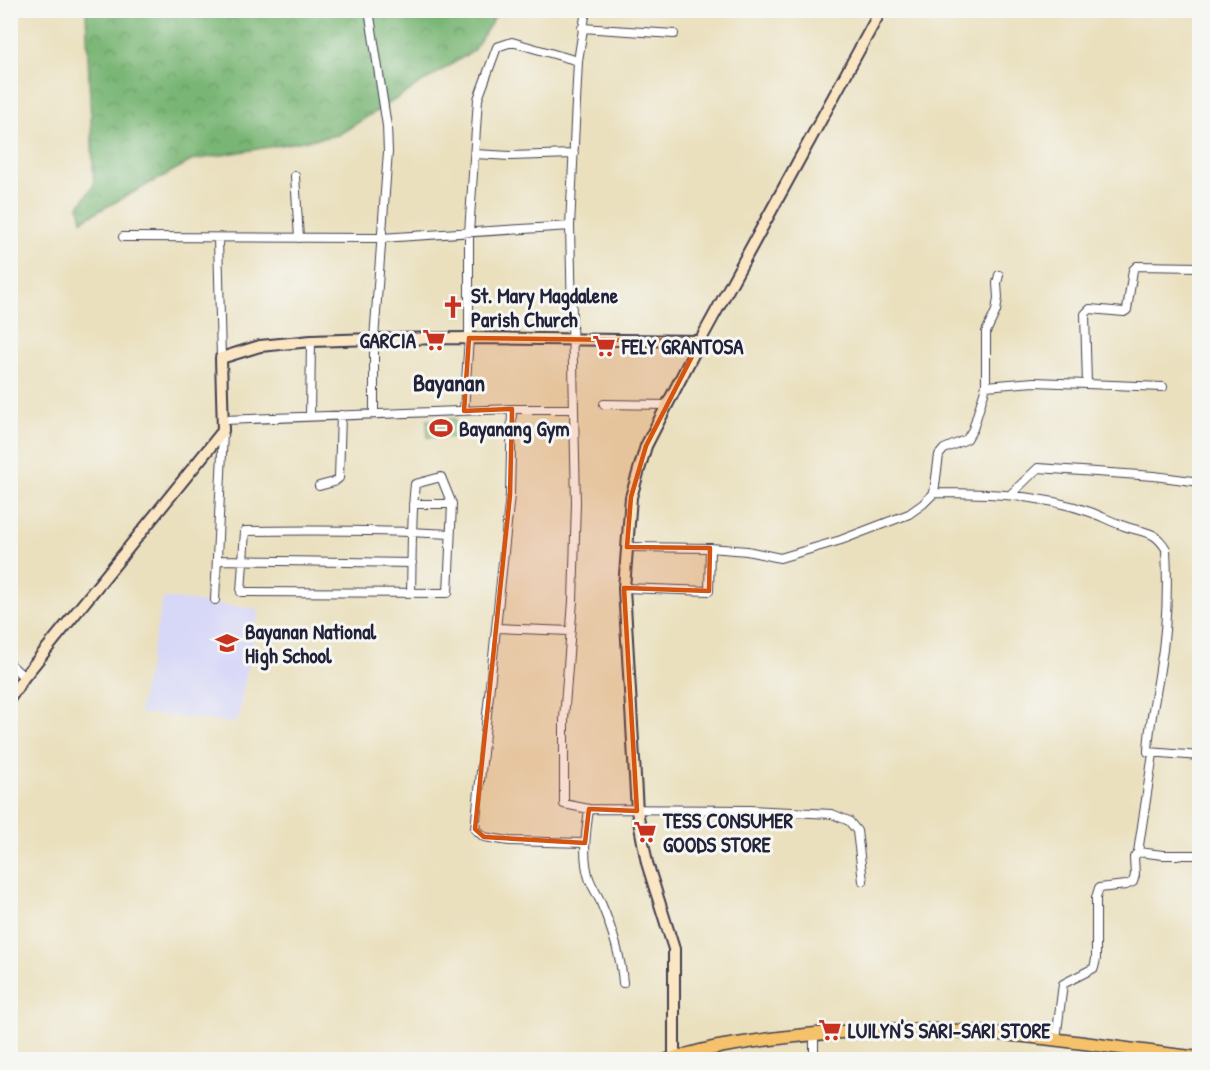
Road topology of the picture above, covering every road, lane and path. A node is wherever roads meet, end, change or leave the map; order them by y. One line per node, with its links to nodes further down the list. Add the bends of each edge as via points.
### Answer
1 (369, 10): 15 (street, via 387,126)
2 (586, 10): 4 (street)
3 (882, 10): 22 (street)
4 (582, 28): 5 (street); 6 (street)
5 (674, 34)
6 (578, 62): 7 (street, via 512,42 496,47 478,99); 8 (street)
7 (475, 154): 8 (street); 11 (street)
8 (574, 154): 10 (street)
9 (295, 176): 14 (street)
10 (570, 226): 11 (street); 20 (street)
11 (469, 233): 15 (street); 18 (street)
12 (123, 237): 13 (street)
13 (218, 238): 14 (street); 23 (street)
14 (299, 238): 15 (street)
15 (381, 238): 19 (street)
16 (1200, 267): 24 (street, via 1137,266 1125,312 1090,309 1085,314)
17 (999, 275): 25 (street, via 996,311 986,332)
18 (469, 338): 19 (street); 20 (street); 31 (street)
19 (374, 339): 21 (street); 32 (street)
20 (574, 340): 22 (street); 30 (street)
21 (311, 341): 23 (street, via 260,346); 34 (street)
22 (700, 341): 28 (street)
23 (221, 358): 35 (street)
24 (1087, 384): 25 (street, via 1026,382); 26 (street)
25 (986, 386): 38 (street, via 967,439 939,455)
26 (1163, 387)
27 (604, 404): 28 (street)
28 (667, 405): 44 (street, via 645,447 631,496)
29 (512, 409): 30 (street); 31 (street); 52 (street, via 510,495)
30 (573, 409): 53 (street, via 576,502)
31 (464, 411): 32 (street)
32 (374, 414): 33 (street)
33 (341, 415): 34 (street); 37 (street, via 339,478)
34 (310, 416): 35 (street)
35 (223, 425): 46 (street); 55 (street)
36 (1200, 482): 39 (street, via 1038,468)
37 (319, 486)
38 (934, 493): 39 (street); 45 (street, via 909,514 780,558)
39 (1010, 495): 57 (street, via 1089,512 1151,533 1166,549 1167,615 1148,730 1148,752)
40 (413, 504): 41 (street); 41 (street, via 415,484 441,477); 42 (street)
41 (452, 504): 43 (street)
42 (412, 532): 43 (street); 47 (street, via 245,531); 48 (street)
43 (450, 534): 50 (street, via 448,593)
44 (627, 547): 45 (street); 49 (street)
45 (710, 548): 49 (street, via 709,591)
46 (217, 560): 47 (street); 51 (street)
47 (243, 562): 48 (street); 50 (street, via 241,592)
48 (412, 563): 50 (street)
49 (624, 588): 60 (street)
50 (411, 592)
51 (215, 600)
52 (496, 628): 53 (street); 61 (street, via 475,829 484,837 501,840)
53 (570, 631): 59 (street, via 564,804)
54 (10, 664): 55 (street)
55 (24, 677): 56 (street)
56 (10, 698)
57 (1153, 754): 58 (street); 62 (street)
58 (1200, 756)
59 (589, 809): 60 (street); 61 (street)
60 (637, 811): 64 (street, via 832,814 849,821 857,831); 69 (street, via 647,863 674,949)
61 (585, 843): 65 (street, via 590,879 621,959)
62 (1138, 852): 63 (street); 67 (street, via 1134,857 1133,882 1099,888 1097,892 1094,968 1063,984)
63 (1200, 855)
64 (863, 881)
65 (623, 983)
66 (814, 1035): 67 (main road, via 927,1030); 69 (main road, via 722,1046); 70 (street)
67 (1056, 1039): 68 (main road)
68 (1200, 1058)
69 (672, 1059)
70 (814, 1059)

